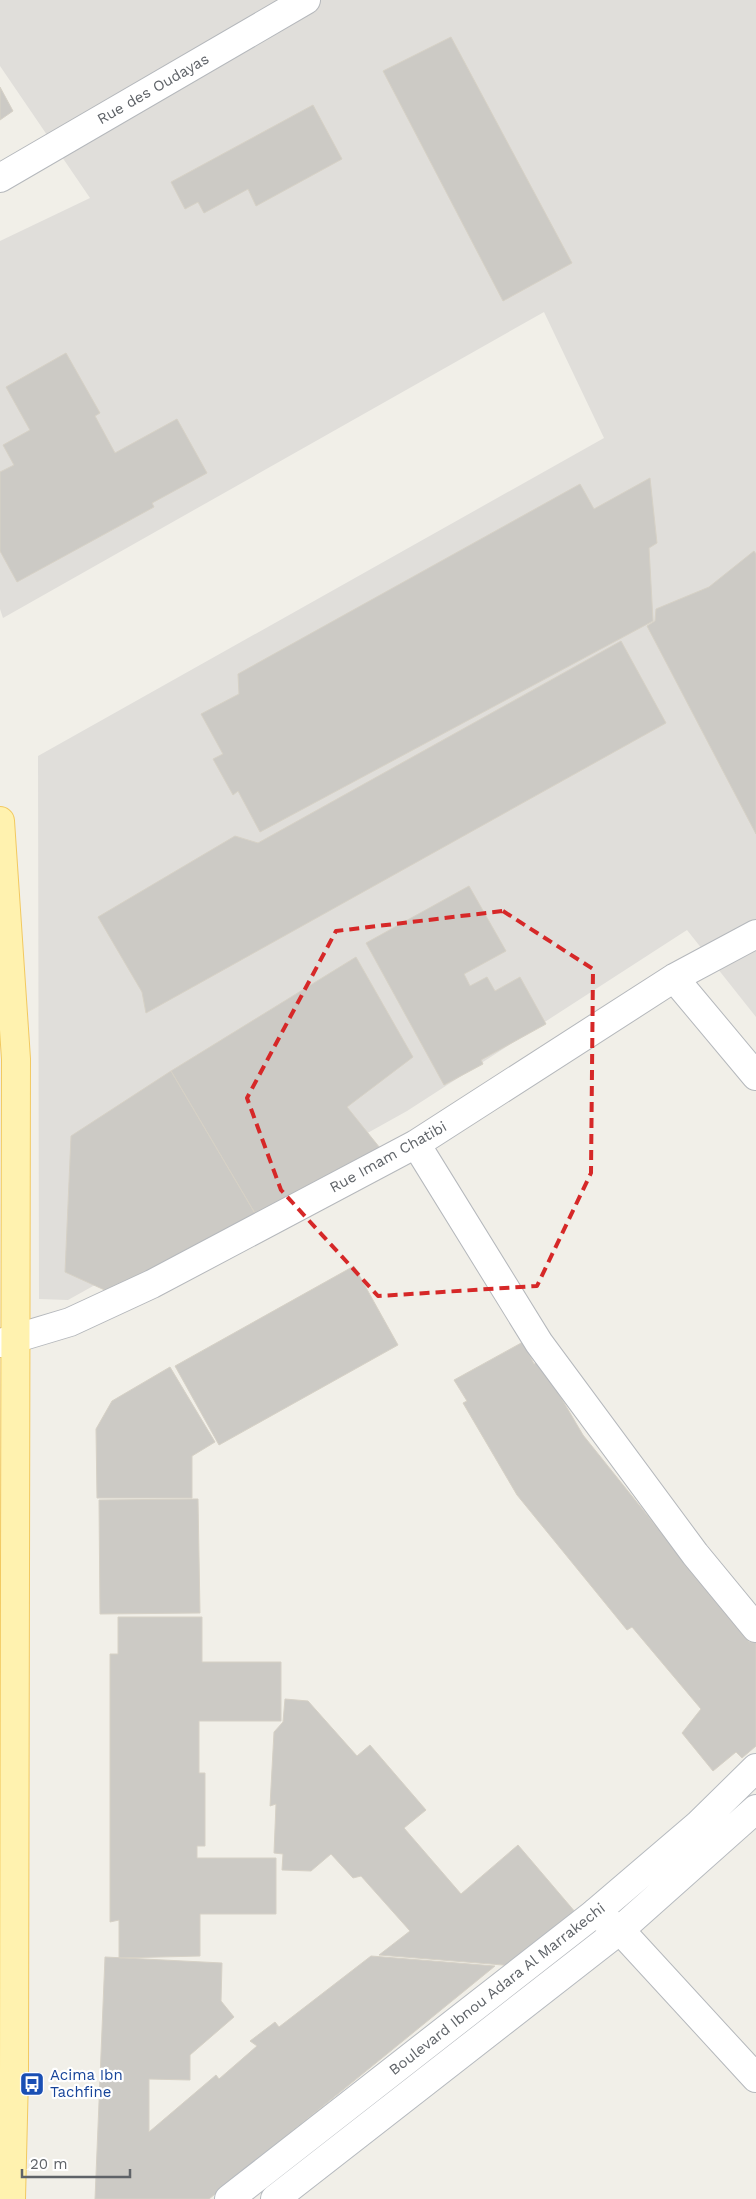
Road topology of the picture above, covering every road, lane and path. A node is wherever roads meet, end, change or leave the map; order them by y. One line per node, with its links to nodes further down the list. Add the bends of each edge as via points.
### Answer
1 (306, 0): 2 (street, Rue des Oudayas)
2 (0, 178)
3 (0, 821): 8 (main road, via 16,1059)
4 (756, 934): 5 (street, Rue Imam Chatibi)
5 (674, 978): 6 (street); 7 (street, Rue Imam Chatibi)
6 (756, 1076)
7 (416, 1144): 8 (street, Rue Imam Chatibi, via 152,1284 70,1322); 9 (street, via 539,1343 695,1554)
8 (8, 1341): 15 (main road, via 14,2077)
9 (756, 1628)
10 (756, 1768): 12 (street, Boulevard Ibnou Adara Al Marrakechi, via 698,1825)
11 (756, 1809): 13 (street, Boulevard Ibnou Adara Al Marrakechi)
12 (595, 1913): 13 (street); 16 (street, Boulevard Ibnou Adara Al Marrakechi)
13 (620, 1930): 14 (street); 17 (street, Boulevard Ibnou Adara Al Marrakechi)
14 (756, 2078)
15 (11, 2199)
16 (228, 2199)
17 (275, 2199)

